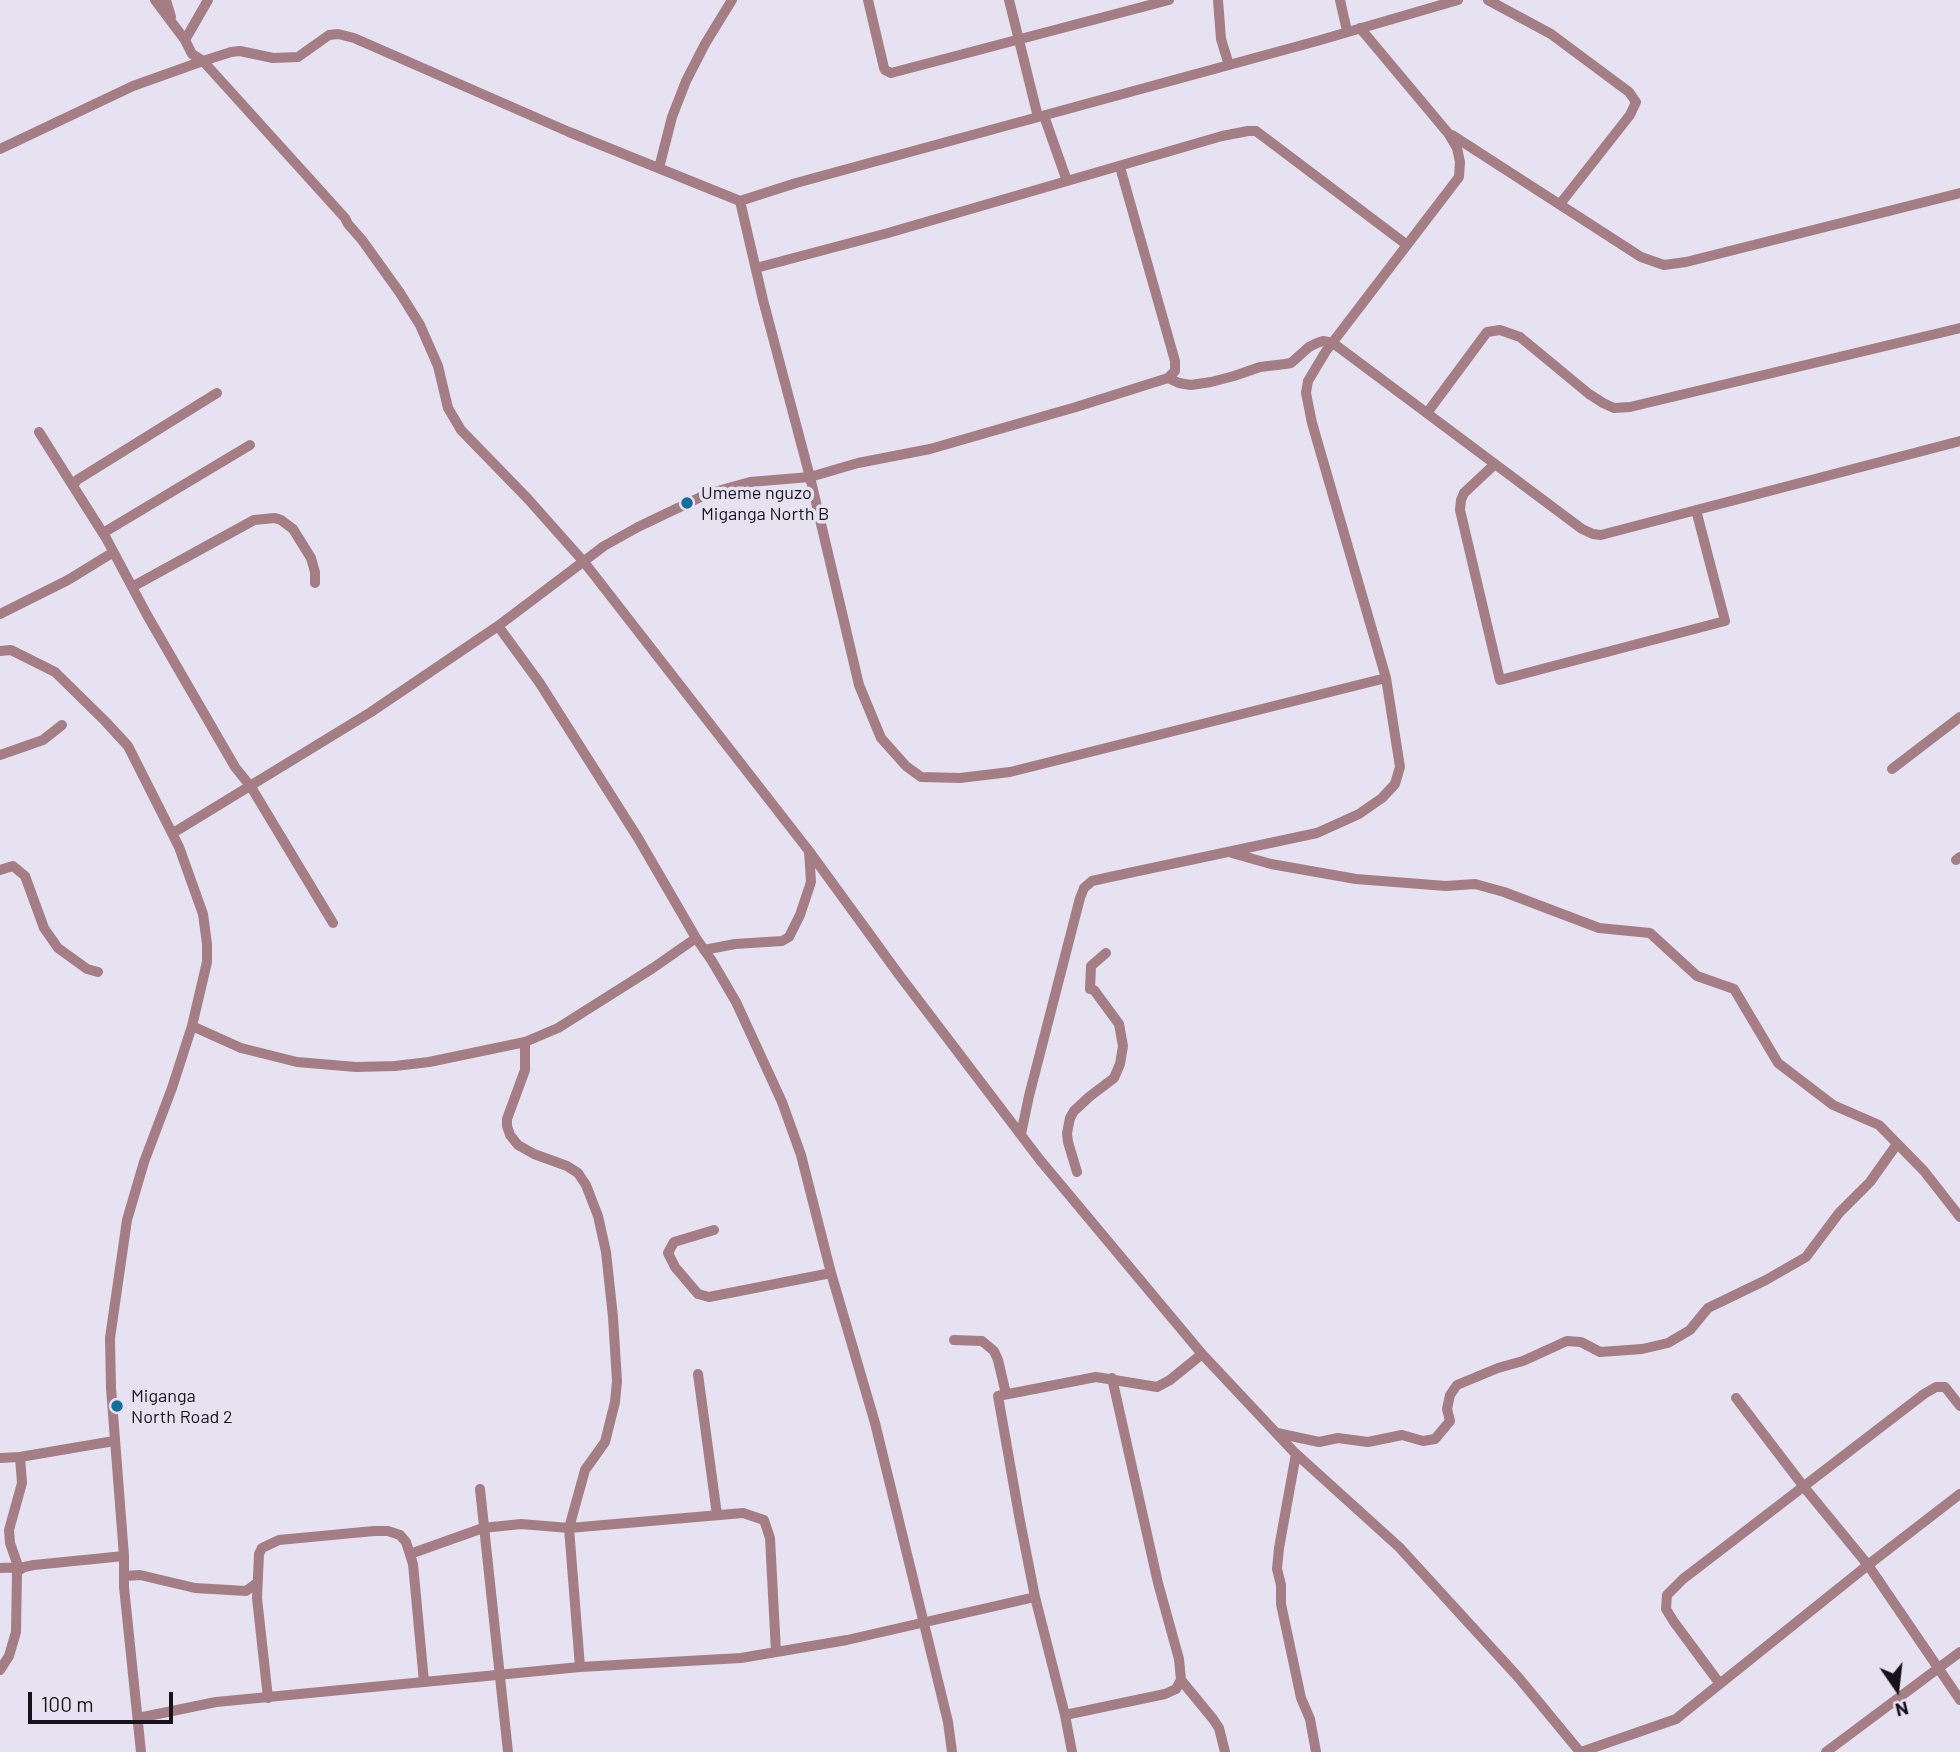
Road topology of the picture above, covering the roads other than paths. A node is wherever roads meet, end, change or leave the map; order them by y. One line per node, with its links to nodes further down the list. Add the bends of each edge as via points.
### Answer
1 (155, 0): 12 (street)
2 (166, 0): 12 (street)
3 (208, 0): 16 (street)
4 (732, 0): 23 (street, via 686,81)
5 (868, 0): 15 (street, via 888,72)
6 (1009, 0): 15 (street)
7 (1169, 0): 15 (street)
8 (1218, 0): 18 (street, via 1221,39)
9 (1340, 0): 14 (street)
10 (1458, 0): 13 (street)
11 (1488, 0): 27 (street, via 1551,34 1636,102)
12 (172, 21): 16 (street)
13 (1360, 28): 14 (street); 20 (street)
14 (1348, 32): 18 (street)
15 (1020, 39): 19 (street)
16 (185, 40): 17 (street)
17 (202, 61): 21 (street, via 133,86); 23 (street, via 231,51 291,58 338,34); 44 (street, via 362,240 431,347 448,408 461,430)
18 (1229, 65): 19 (street)
19 (1041, 117): 24 (street); 26 (street)
20 (1448, 133): 27 (street); 28 (street, via 1457,148 1459,177)
21 (0, 149)
22 (1120, 167): 24 (street); 28 (street, via 1222,136 1256,131); 32 (street, via 1175,361 1175,371)
23 (659, 168): 26 (street)
24 (1067, 181): 29 (street)
25 (1960, 193): 27 (street, via 1664,265 1642,257)
26 (740, 201): 29 (street)
27 (1560, 204)
28 (1407, 244): 31 (street)
29 (755, 268): 39 (street)
30 (1960, 328): 34 (street, via 1614,408 1589,394 1520,337 1500,330 1487,332)
31 (1334, 343): 32 (street, via 1317,343 1291,363 1211,382 1191,385); 34 (street); 50 (street, via 1316,367 1306,393)
32 (1168, 378): 39 (street, via 943,446)
33 (217, 393): 40 (street)
34 (1427, 413): 38 (street)
35 (39, 432): 40 (street)
36 (1960, 441): 41 (street)
37 (250, 445): 42 (street)
38 (1495, 464): 41 (street, via 1593,534); 41 (street, via 1464,493 1460,510 1500,680 1725,621)
39 (810, 477): 44 (street, via 750,482 707,494 638,527); 50 (street, via 859,685 881,738 921,777 1010,772)
40 (73, 486): 42 (street)
41 (1696, 510)
42 (103, 533): 43 (street)
43 (112, 553): 46 (street); 47 (street)
44 (584, 562): 48 (street); 57 (street)
45 (315, 583): 46 (street, via 311,558 293,529 275,518 254,520)
46 (132, 587): 55 (street)
47 (0, 614)
48 (498, 626): 55 (street); 61 (street, via 631,827)
49 (0, 651): 56 (street, via 11,650 55,672 104,720 128,746)
50 (1386, 678): 58 (street, via 1399,767 1395,784 1359,814 1317,833)
51 (1960, 717): 54 (street)
52 (62, 725): 53 (street, via 43,740)
53 (0, 755)
54 (1892, 769)
55 (251, 787): 56 (street); 60 (street)
56 (173, 833): 65 (street, via 203,914 207,944)
57 (809, 851): 62 (street, via 811,883 789,937); 67 (street)
58 (1228, 852): 67 (street, via 1092,881 1084,888); 68 (street, via 1356,879 1475,884 1599,928 1650,933 1698,976 1734,989 1778,1063 1833,1105 1879,1125)
59 (0, 870): 64 (street, via 13,866 24,876 44,928 58,948)
60 (333, 923)
61 (695, 938): 62 (street); 66 (street, via 591,1008)
62 (704, 950): 72 (street, via 736,1002 782,1102 801,1155)
63 (1106, 953): 69 (street, via 1091,966 1090,989 1119,1024 1123,1046 1114,1078 1070,1118 1068,1142)
64 (98, 972)
65 (192, 1026): 66 (street, via 267,1056 343,1066 429,1062); 81 (street, via 127,1220 110,1338)
66 (525, 1042): 90 (street, via 525,1070 507,1126 518,1145 567,1166 586,1185 606,1252 613,1317 617,1381 609,1432 585,1469)
67 (1021, 1134): 74 (street)
68 (1897, 1144): 70 (street); 80 (street, via 1806,1257 1708,1308 1690,1330 1668,1343 1600,1352 1567,1341 1498,1368 1457,1385 1447,1409 1450,1421 1435,1439 1402,1435 1368,1442 1338,1438 1320,1442)
69 (1077, 1172)
70 (1960, 1217)
71 (714, 1230): 72 (street, via 674,1242 668,1253 698,1294 709,1297)
72 (831, 1273): 99 (street, via 875,1423)
73 (954, 1340): 77 (street, via 987,1343 998,1360)
74 (1202, 1354): 76 (street, via 1162,1385 1151,1387); 80 (street)
75 (698, 1374): 88 (street)
76 (1112, 1378): 77 (street); 106 (street)
77 (1006, 1394): 98 (street, via 998,1396)
78 (1736, 1398): 85 (street)
79 (1960, 1406): 85 (street, via 1945,1387 1936,1387)
80 (1276, 1433): 82 (street)
81 (114, 1441): 83 (street); 92 (street)
82 (1296, 1454): 118 (street, via 1277,1569); 119 (street, via 1399,1547)
83 (20, 1457): 84 (street); 94 (street, via 22,1483 9,1530)
84 (0, 1458)
85 (1804, 1487): 93 (street); 108 (street, via 1667,1595 1666,1609)
86 (480, 1489): 89 (street)
87 (1960, 1494): 93 (street)
88 (717, 1515): 90 (street); 100 (street, via 743,1513 764,1520 770,1538)
89 (483, 1528): 90 (street, via 521,1524); 91 (street); 105 (street)
90 (569, 1528): 102 (street)
91 (410, 1554): 97 (street, via 400,1535 388,1531 279,1540 262,1548); 107 (street)
92 (124, 1556): 94 (street); 96 (street)
93 (1868, 1565): 103 (street); 108 (street)
94 (21, 1567): 95 (street); 104 (street, via 17,1572 16,1632)
95 (0, 1568)
96 (124, 1576): 97 (street, via 246,1591); 112 (street)
97 (257, 1583): 109 (street)
98 (1035, 1597): 99 (street); 111 (street)
99 (924, 1623): 100 (street); 115 (street)
100 (776, 1652): 102 (street)
101 (1960, 1652): 103 (street)
102 (580, 1667): 105 (street)
103 (1938, 1669): 110 (street); 120 (street)
104 (0, 1670)
105 (500, 1674): 107 (street); 114 (street)
106 (1181, 1680): 111 (street, via 1166,1694); 117 (street, via 1219,1728)
107 (424, 1682): 109 (street)
108 (1720, 1684): 119 (street, via 1676,1719)
109 (268, 1698): 112 (street, via 216,1702)
110 (1960, 1700)
111 (1065, 1715): 116 (street)
112 (138, 1718): 113 (street)
113 (141, 1752)
114 (508, 1752)
115 (951, 1752)
116 (1072, 1752)
117 (1225, 1752)
118 (1316, 1752)
119 (1581, 1752)
120 (1826, 1752)

